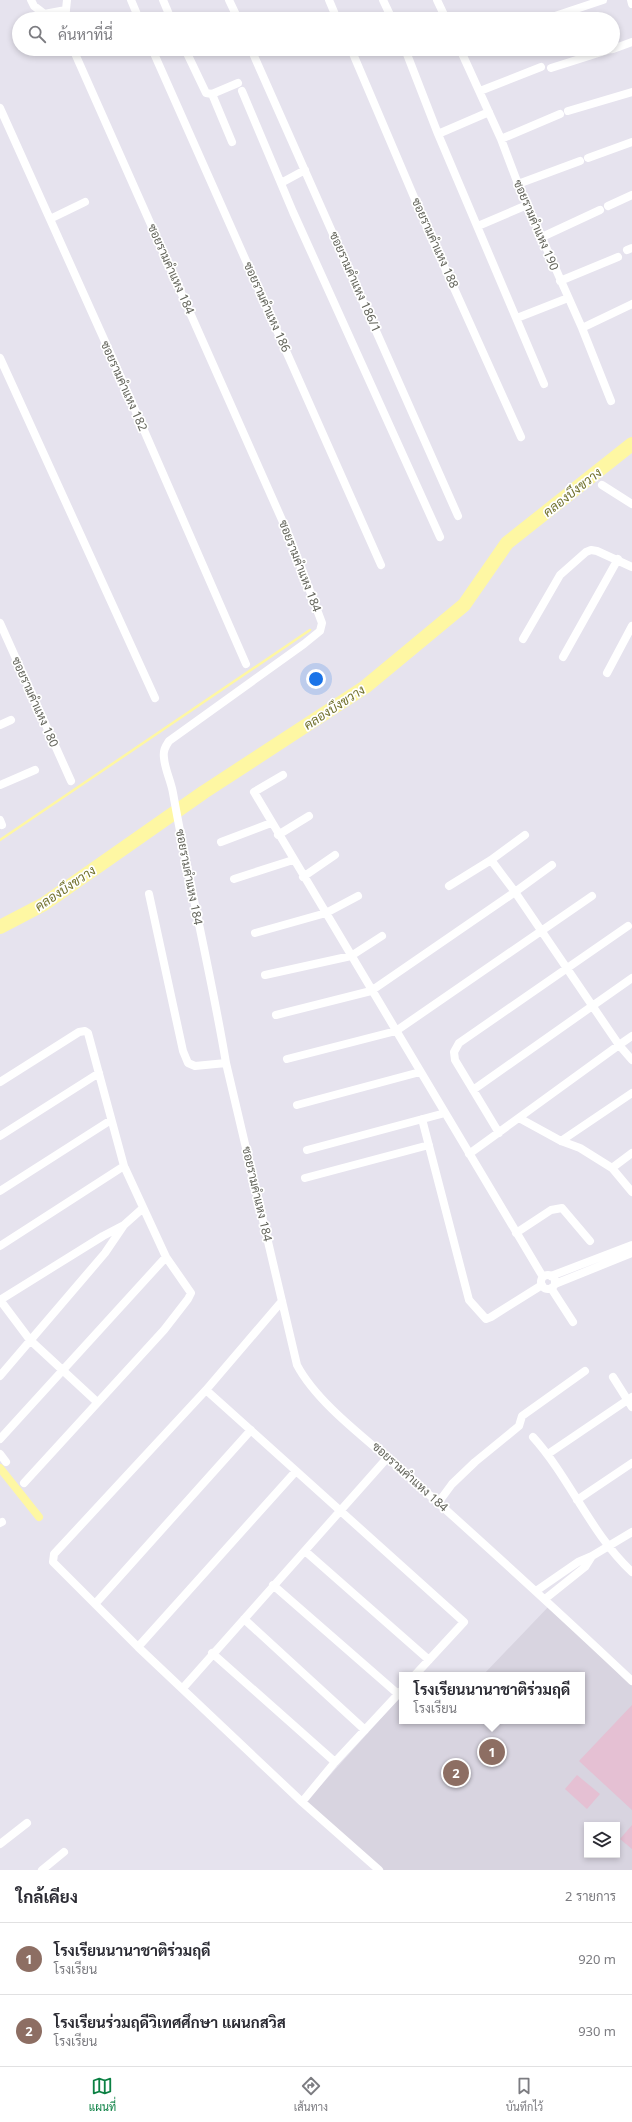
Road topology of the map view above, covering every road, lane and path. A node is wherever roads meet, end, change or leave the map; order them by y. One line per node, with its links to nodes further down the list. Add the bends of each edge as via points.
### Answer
1 (31, 0): 13 (street)
2 (67, 0): 12 (street)
3 (131, 0): 15 (street)
4 (163, 0): 16 (street)
5 (229, 0): 17 (street)
6 (329, 0): 18 (street)
7 (383, 0): 19 (street)
8 (437, 0): 20 (street)
9 (603, 0): 21 (street)
10 (631, 0): 11 (street)
11 (632, 4)
12 (66, 10): 14 (street)
13 (42, 12)
14 (60, 12)
15 (136, 12)
16 (168, 12)
17 (235, 12)
18 (335, 12)
19 (389, 12)
20 (443, 12)
21 (567, 12)
22 (632, 42): 23 (street)
23 (620, 46)
24 (76, 56): 117 (street, ซอยรามคำแหง 184, via 290,538 322,623 320,630 304,644 169,741 164,748 163,757 173,791)
25 (155, 56): 69 (street, ซอยรามคำแหง 186)
26 (188, 56): 36 (street, via 203,89 206,93)
27 (254, 56): 45 (street, ซอยรามคำแหง 186/1)
28 (354, 56): 63 (street, ซอยรามคำแหง 188)
29 (409, 56): 41 (street)
30 (463, 56): 34 (street, ซอยรามคำแหง 190)
31 (590, 56): 33 (street)
32 (541, 67): 34 (street)
33 (551, 68)
34 (480, 91): 39 (street, ซอยรามคำแหง 190)
35 (632, 92): 38 (street)
36 (212, 94): 43 (street); 46 (street, via 240,87)
37 (0, 108): 51 (street, ซอยรามคำแหง 182)
38 (568, 111)
39 (489, 112): 41 (street); 42 (street, ซอยรามคำแหง 190)
40 (560, 114): 42 (street)
41 (438, 134): 52 (street)
42 (501, 139): 47 (street, ซอยรามคำแหง 190)
43 (232, 142)
44 (632, 142): 47 (street)
45 (305, 170): 46 (street); 66 (street, ซอยรามคำแหง 186/1)
46 (281, 183): 67 (street)
47 (518, 184): 50 (street, ซอยรามคำแหง 190)
48 (632, 195): 53 (street)
49 (85, 202): 51 (street)
50 (527, 205): 52 (street); 53 (street, ซอยรามคำแหง 190)
51 (50, 218): 75 (street, ซอยรามคำแหง 182)
52 (478, 226): 58 (street)
53 (542, 237): 55 (street, ซอยรามคำแหง 190)
54 (618, 257): 55 (street)
55 (560, 281): 56 (street, ซอยรามคำแหง 190)
56 (568, 298): 58 (street); 59 (street, ซอยรามคำแหง 190)
57 (632, 304): 59 (street)
58 (517, 318): 61 (street)
59 (582, 328): 62 (street, ซอยรามคำแหง 190)
60 (0, 358): 77 (street)
61 (544, 384)
62 (611, 401)
63 (521, 437)
64 (602, 485): 65 (street)
65 (632, 504)
66 (458, 516)
67 (440, 537)
68 (618, 559): 70 (street); 73 (street, via 597,550 586,552 560,575); 74 (street)
69 (381, 565)
70 (632, 567)
71 (0, 623): 82 (street, ซอยรามคำแหง 180)
72 (632, 626): 76 (street)
73 (523, 639)
74 (563, 657)
75 (246, 664)
76 (607, 673)
77 (155, 698)
78 (11, 720): 79 (street)
79 (0, 725)
80 (35, 770): 83 (street)
81 (284, 775): 85 (street, via 254,792)
82 (71, 781)
83 (0, 785)
84 (309, 816): 86 (street)
85 (271, 823): 86 (street); 88 (street)
86 (278, 835): 90 (street)
87 (525, 835): 91 (street)
88 (221, 842)
89 (334, 855): 93 (street)
90 (293, 860): 93 (street); 94 (street)
91 (491, 860): 95 (street); 96 (street)
92 (552, 865): 96 (street)
93 (303, 877): 100 (street)
94 (234, 879)
95 (449, 886)
96 (515, 892): 102 (street); 109 (street)
97 (149, 894): 117 (street, via 183,1051 188,1063 195,1066)
98 (358, 896): 100 (street)
99 (592, 896): 102 (street)
100 (326, 913): 103 (street); 105 (street)
101 (628, 926): 106 (street)
102 (542, 931): 106 (street); 112 (street)
103 (255, 933)
104 (382, 936): 105 (street)
105 (351, 956): 107 (street); 109 (street)
106 (568, 969): 110 (street); 121 (street, via 459,1043 454,1052 454,1060)
107 (265, 975)
108 (632, 978): 110 (street)
109 (372, 991): 111 (street); 112 (street)
110 (592, 1005): 114 (street); 121 (street)
111 (276, 1015)
112 (396, 1031): 115 (street); 118 (street)
113 (632, 1036): 114 (street)
114 (619, 1045): 116 (street); 125 (street)
115 (287, 1059)
116 (632, 1060)
117 (226, 1063): 153 (street, ซอยรามคำแหง 184)
118 (420, 1072): 123 (street); 124 (street)
119 (99, 1073): 120 (street, via 90,1038 88,1033 82,1030); 126 (street); 129 (street)
120 (0, 1082)
121 (473, 1090): 128 (street)
122 (632, 1093): 130 (street)
123 (297, 1105)
124 (445, 1113): 127 (street); 134 (street)
125 (519, 1118): 128 (street); 130 (street)
126 (110, 1120): 135 (street); 138 (street)
127 (422, 1120): 131 (street); 132 (street)
128 (499, 1133): 134 (street)
129 (0, 1136)
130 (561, 1141): 136 (street, via 580,1148)
131 (429, 1145): 137 (street); 150 (street, via 470,1300 486,1318 491,1317)
132 (307, 1150)
133 (632, 1153): 136 (street)
134 (469, 1154): 142 (street)
135 (124, 1166): 140 (street); 145 (street)
136 (612, 1168): 139 (street)
137 (305, 1178)
138 (0, 1191)
139 (632, 1192)
140 (143, 1208): 141 (street); 147 (street)
141 (124, 1225): 152 (street); 155 (street, via 106,1253)
142 (516, 1233): 143 (street, via 551,1210 562,1208); 150 (street)
143 (590, 1241)
144 (632, 1244): 148 (street)
145 (0, 1246)
146 (632, 1253): 149 (street)
147 (166, 1257): 156 (street); 162 (street, via 187,1287 190,1293 188,1299 164,1330)
148 (598, 1257): 149 (street); 150 (street)
149 (602, 1266): 151 (street)
150 (545, 1279): 151 (street, via 546,1288); 151 (street, via 555,1279)
151 (553, 1286): 154 (street)
152 (0, 1300): 155 (street)
153 (282, 1302): 160 (street); 169 (street, ซอยรามคำแหง 184, via 296,1365 304,1379)
154 (573, 1322)
155 (30, 1340): 156 (street); 158 (street)
156 (62, 1371): 162 (street); 166 (street)
157 (585, 1371): 175 (street, via 522,1416 519,1426 475,1462 452,1484)
158 (0, 1376)
159 (613, 1377): 161 (street)
160 (206, 1390): 164 (street); 185 (street, via 54,1554 55,1565)
161 (629, 1398): 163 (street); 168 (street)
162 (97, 1402): 173 (street)
163 (632, 1407)
164 (251, 1430): 172 (street); 185 (street)
165 (533, 1437): 168 (street)
166 (0, 1439)
167 (0, 1454): 170 (street)
168 (548, 1454): 174 (street)
169 (388, 1457): 175 (street, ซอยรามคำแหง 184); 176 (street)
170 (6, 1462)
171 (632, 1463): 174 (street)
172 (296, 1471): 176 (street); 187 (street)
173 (24, 1482)
174 (577, 1500): 178 (street)
175 (438, 1503): 183 (street, ซอยรามคำแหง 184)
176 (340, 1511): 179 (street); 189 (street, via 464,1622)
177 (632, 1532): 178 (street)
178 (609, 1547): 180 (street); 181 (street)
179 (305, 1551): 182 (street); 189 (street)
180 (592, 1556): 183 (street, via 578,1562); 184 (street, via 585,1566)
181 (632, 1572)
182 (274, 1585): 186 (street); 193 (street)
183 (536, 1591): 184 (street, ซอยรามคำแหง 184)
184 (545, 1599): 191 (street, ซอยรามคำแหง 184)
185 (95, 1604): 187 (street)
186 (244, 1619): 188 (street); 195 (street)
187 (138, 1647): 192 (street)
188 (212, 1653): 192 (street); 196 (street)
189 (428, 1660): 190 (street)
190 (418, 1672)
191 (632, 1681)
192 (183, 1688): 197 (street)
193 (399, 1691)
194 (399, 1693): 195 (street)
195 (365, 1730): 196 (street)
196 (335, 1762): 197 (street)
197 (302, 1802): 202 (street)
198 (27, 1823): 199 (street)
199 (0, 1844)
200 (64, 1852): 201 (street)
201 (42, 1870)
202 (379, 1870)

